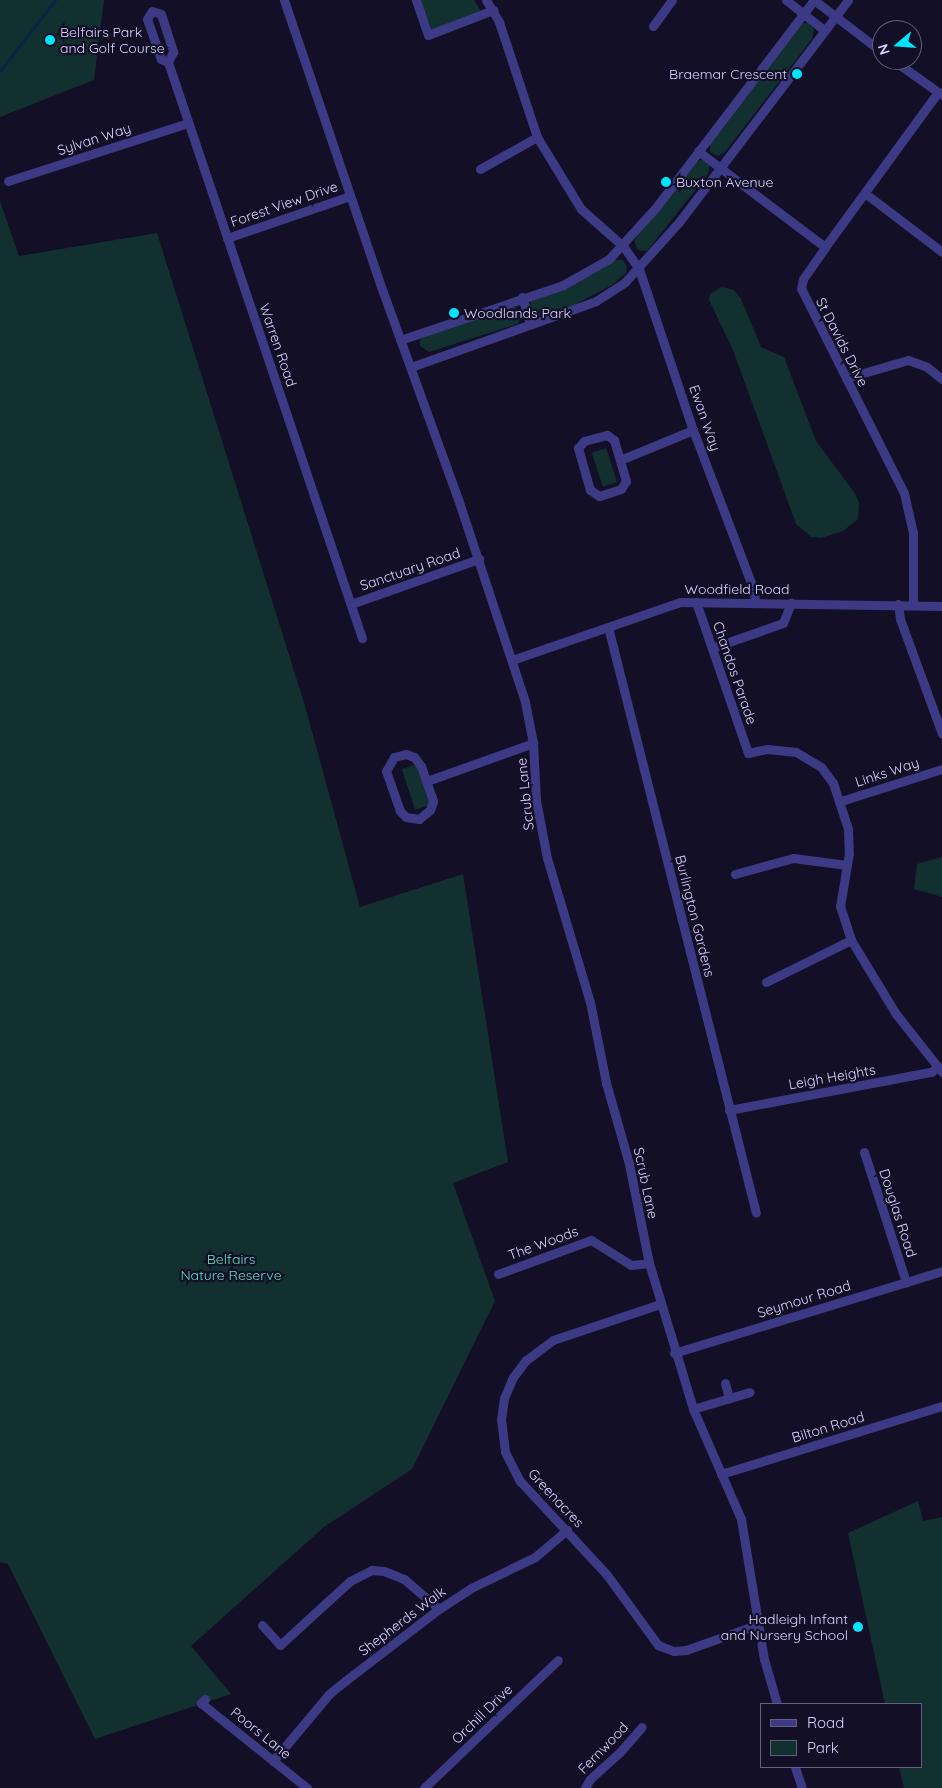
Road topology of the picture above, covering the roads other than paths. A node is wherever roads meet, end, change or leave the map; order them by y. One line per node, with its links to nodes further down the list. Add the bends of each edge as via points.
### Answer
1 (284, 0): 24 (street)
2 (416, 0): 8 (street, via 428,35)
3 (486, 0): 8 (street)
4 (672, 0): 11 (street)
5 (786, 0): 9 (street)
6 (814, 0): 9 (street); 10 (street)
7 (848, 0): 10 (street)
8 (493, 10): 18 (street)
9 (803, 13): 12 (street); 19 (street)
10 (835, 17): 12 (street); 13 (street)
11 (653, 26)
12 (824, 30): 20 (street)
13 (872, 45)
14 (168, 62): 14 (street, Warren Road, via 161,59 147,18 152,11 160,14 173,52); 17 (street, Warren Road)
15 (907, 70): 16 (street)
16 (940, 94): 23 (street, St Davids Drive)
17 (188, 123): 22 (street, Sylvan Way); 25 (street, Warren Road)
18 (537, 137): 21 (street); 26 (street, via 581,209)
19 (698, 151): 20 (street); 26 (street)
20 (720, 166): 27 (street); 29 (street)
21 (480, 169)
22 (8, 181)
23 (866, 194): 27 (street, St Davids Drive); 28 (street)
24 (350, 196): 25 (street, Forest View Drive); 32 (street)
25 (227, 238): 42 (street, Warren Road)
26 (624, 246): 29 (street, Ewan Way); 30 (street, via 579,278)
27 (825, 246): 34 (street, St Davids Drive, via 801,283 802,294)
28 (942, 252)
29 (639, 269): 31 (street, via 596,300); 36 (street, Ewan Way)
30 (522, 297): 31 (street); 32 (street)
31 (530, 324): 33 (street)
32 (400, 340): 33 (street)
33 (411, 367): 38 (street)
34 (846, 378): 35 (street, via 908,360 927,367); 44 (street, St Davids Drive, via 910,510)
35 (942, 379)
36 (694, 430): 37 (street); 40 (street, Ewan Way, via 754,591)
37 (620, 460): 37 (street, via 625,485 599,496 590,490 578,448 584,441 607,434 614,440)
38 (479, 559): 42 (street, Sanctuary Road); 49 (street)
39 (696, 602): 40 (street, Woodfield Road); 46 (street, Woodfield Road, via 680,602); 48 (street, Chandos Parade)
40 (755, 602): 41 (street, Woodfield Road)
41 (791, 603): 43 (street, Woodfield Road); 48 (street, via 783,623)
42 (351, 604): 47 (street, Warren Road)
43 (898, 604): 44 (street, Woodfield Road); 50 (street, via 900,620)
44 (913, 605): 45 (street, Woodfield Road)
45 (942, 606)
46 (608, 626): 49 (street, Woodfield Road); 60 (street, Burlington Gardens)
47 (362, 638)
48 (712, 648): 54 (street, Chandos Parade, via 748,753 777,749 804,756 828,774)
49 (512, 660): 51 (street, Scrub Lane)
50 (942, 734)
51 (533, 743): 53 (street); 63 (street, Scrub Lane, via 536,800 547,858 590,1002 606,1083 629,1164)
52 (942, 769): 54 (street, Links Way)
53 (427, 781): 53 (street, via 433,801 430,810 419,819 406,817 400,811 386,771 388,763 397,755 410,755 417,759)
54 (841, 801): 55 (street, via 848,829)
55 (847, 865): 56 (street, via 793,858); 57 (street, via 840,906)
56 (735, 874)
57 (850, 940): 58 (street); 59 (street, via 896,1014)
58 (766, 982)
59 (940, 1070): 60 (street, Leigh Heights)
60 (729, 1110): 62 (street, Burlington Gardens)
61 (864, 1152): 66 (street, Douglas Road)
62 (756, 1213)
63 (648, 1263): 65 (street, The Woods, via 631,1265 591,1240); 67 (street, Scrub Lane)
64 (942, 1271): 66 (street, Seymour Road)
65 (498, 1274)
66 (906, 1282): 68 (street, Seymour Road)
67 (660, 1304): 68 (street, Scrub Lane); 75 (street, Greenacres, via 544,1346 519,1368 504,1398 501,1430 508,1462 520,1481)
68 (674, 1353): 73 (street, Scrub Lane)
69 (725, 1383): 71 (street)
70 (750, 1392): 71 (street)
71 (729, 1398): 73 (street)
72 (942, 1406): 74 (street, Bilton Road)
73 (693, 1409): 74 (street, Scrub Lane)
74 (721, 1474): 77 (street, Scrub Lane, via 741,1519)
75 (567, 1530): 76 (street, Shepherds Walk, via 535,1558 471,1588); 77 (street, Greenacres, via 607,1575 650,1637 663,1648 686,1650)
76 (439, 1609): 78 (street, via 404,1579 372,1570 350,1581 280,1645); 83 (street, Shepherds Walk, via 329,1694)
77 (759, 1624): 81 (street, Scrub Lane, via 764,1659)
78 (262, 1625)
79 (558, 1660): 86 (street, Orchill Drive)
80 (205, 1699): 83 (street, Poors Lane, via 201,1703)
81 (777, 1703)
82 (642, 1727): 87 (street, Fernwood, via 590,1778)
83 (273, 1761): 85 (street, Poors Lane)
84 (796, 1768): 88 (street)
85 (307, 1788)
86 (424, 1788)
87 (585, 1788)
88 (802, 1788)

